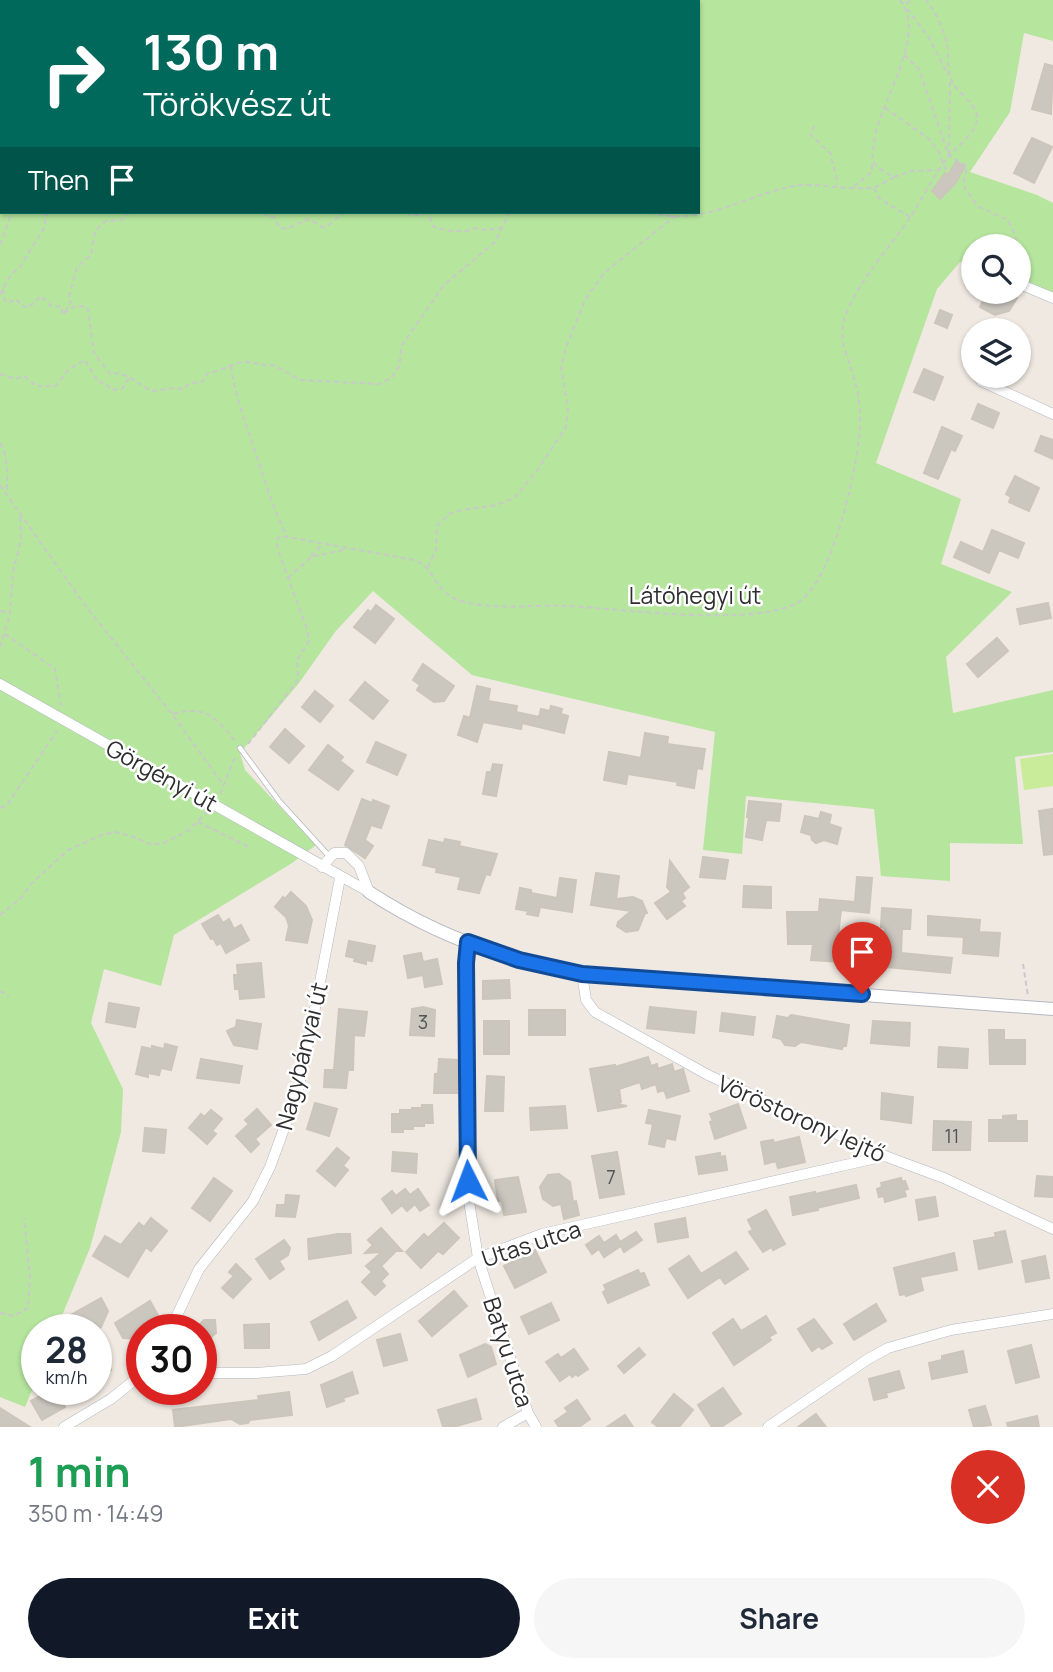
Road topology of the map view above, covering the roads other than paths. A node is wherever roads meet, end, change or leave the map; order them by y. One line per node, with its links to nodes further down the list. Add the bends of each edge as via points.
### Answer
1 (1031, 289): 2 (street)
2 (1053, 298)
3 (996, 388): 4 (street)
4 (1053, 414)
5 (0, 684): 8 (street, Görgényi út)
6 (240, 748): 7 (lane, via 279,801)
7 (330, 856): 8 (street); 10 (street, via 346,853 353,858)
8 (323, 867): 9 (street, Görgényi út)
9 (340, 878): 10 (street, Görgényi út); 17 (street, Nagybányai út, via 305,1060 270,1167 253,1201 199,1269)
10 (369, 892): 11 (street, via 394,909)
11 (468, 942): 12 (street, via 519,960); 16 (street, Batyu utca, via 466,1161)
12 (582, 974): 13 (street); 14 (street, Vöröstorony lejtő, via 586,1000 595,1012 708,1075)
13 (1053, 1009)
14 (885, 1156): 15 (street, Vöröstorony lejtő); 16 (street, Utas utca, via 542,1234)
15 (1053, 1228)
16 (478, 1258): 19 (street, Utas utca, via 306,1369); 21 (street, Batyu utca)
17 (178, 1314)
18 (1053, 1314): 25 (street, via 951,1331 888,1348)
19 (217, 1373)
20 (126, 1387): 22 (street)
21 (528, 1413): 23 (street); 24 (street, Batyu utca)
22 (64, 1427)
23 (503, 1427)
24 (536, 1427)
25 (768, 1427)

